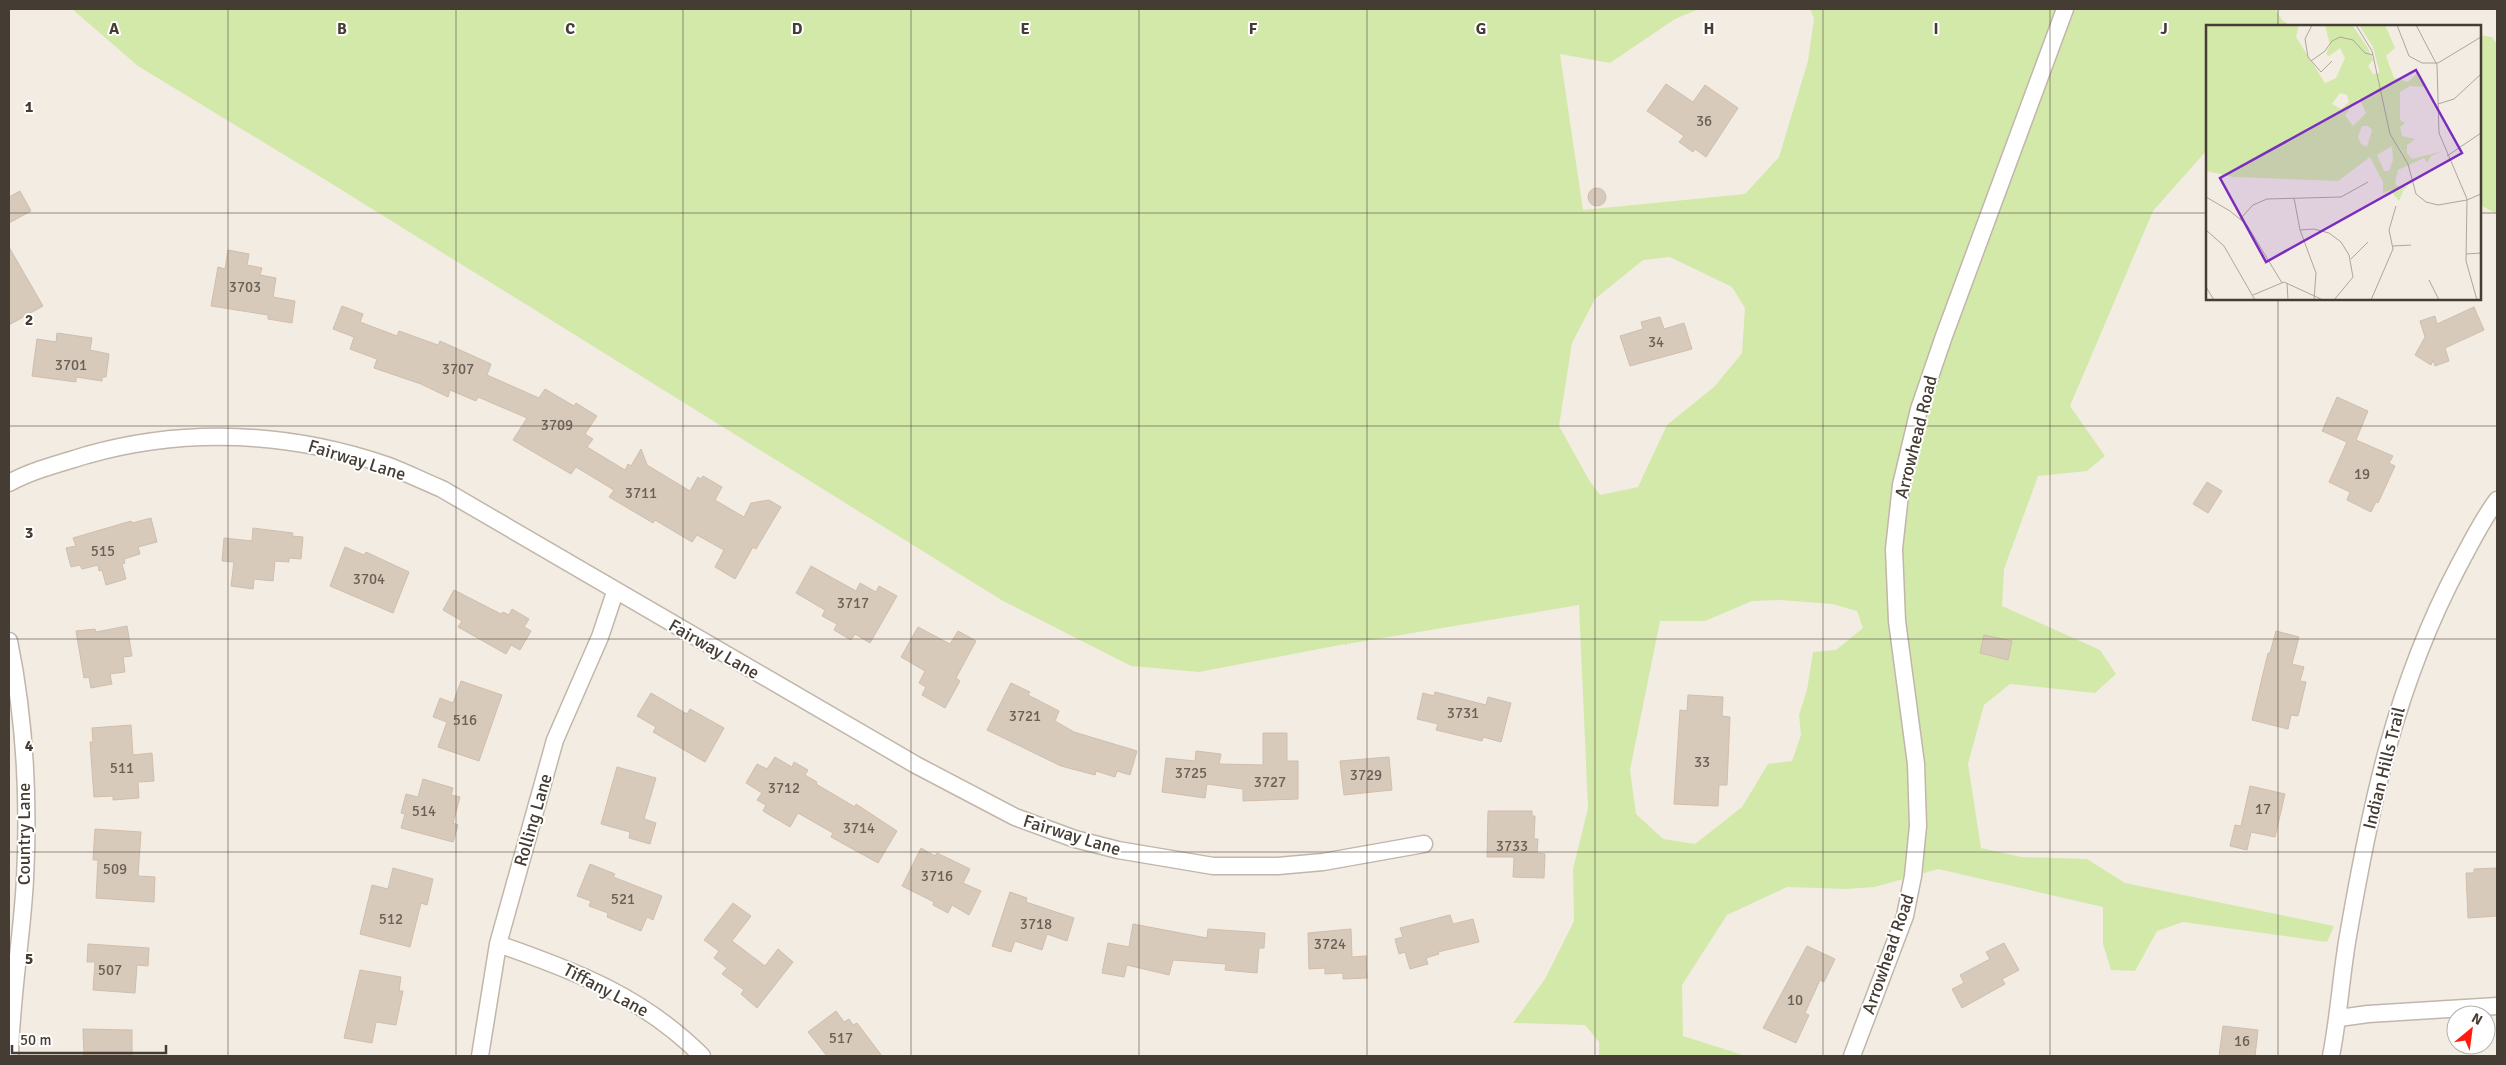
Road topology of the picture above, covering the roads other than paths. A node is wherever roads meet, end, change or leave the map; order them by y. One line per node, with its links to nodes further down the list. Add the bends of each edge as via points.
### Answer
1 (2065, 9): 13 (street, Arrowhead Road, via 1944,336 1919,409 1901,485 1894,548 1897,621 1916,764 1918,826 1905,916)
2 (9, 483): 4 (street, Fairway Lane, via 32,472 120,446 173,439 250,437 302,443 388,466 442,489)
3 (2497, 500): 9 (street, Indian Hills Trail, via 2438,606 2410,671 2388,741 2371,812 2348,939)
4 (615, 592): 6 (street, Fairway Lane, via 981,800 1015,817 1075,839 1118,850 1213,866 1296,864); 7 (street, Rolling Lane, via 600,637 555,740)
5 (9, 641): 10 (street, Country Lane, via 23,738 27,813 25,880)
6 (1424, 844)
7 (498, 944): 11 (street, Rolling Lane); 12 (street, Tiffany Lane, via 565,967 639,1005)
8 (2497, 1006): 9 (street)
9 (2339, 1018): 14 (street, Indian Hills Trail)
10 (10, 1056)
11 (480, 1056)
12 (702, 1056)
13 (1852, 1056)
14 (2332, 1056)

